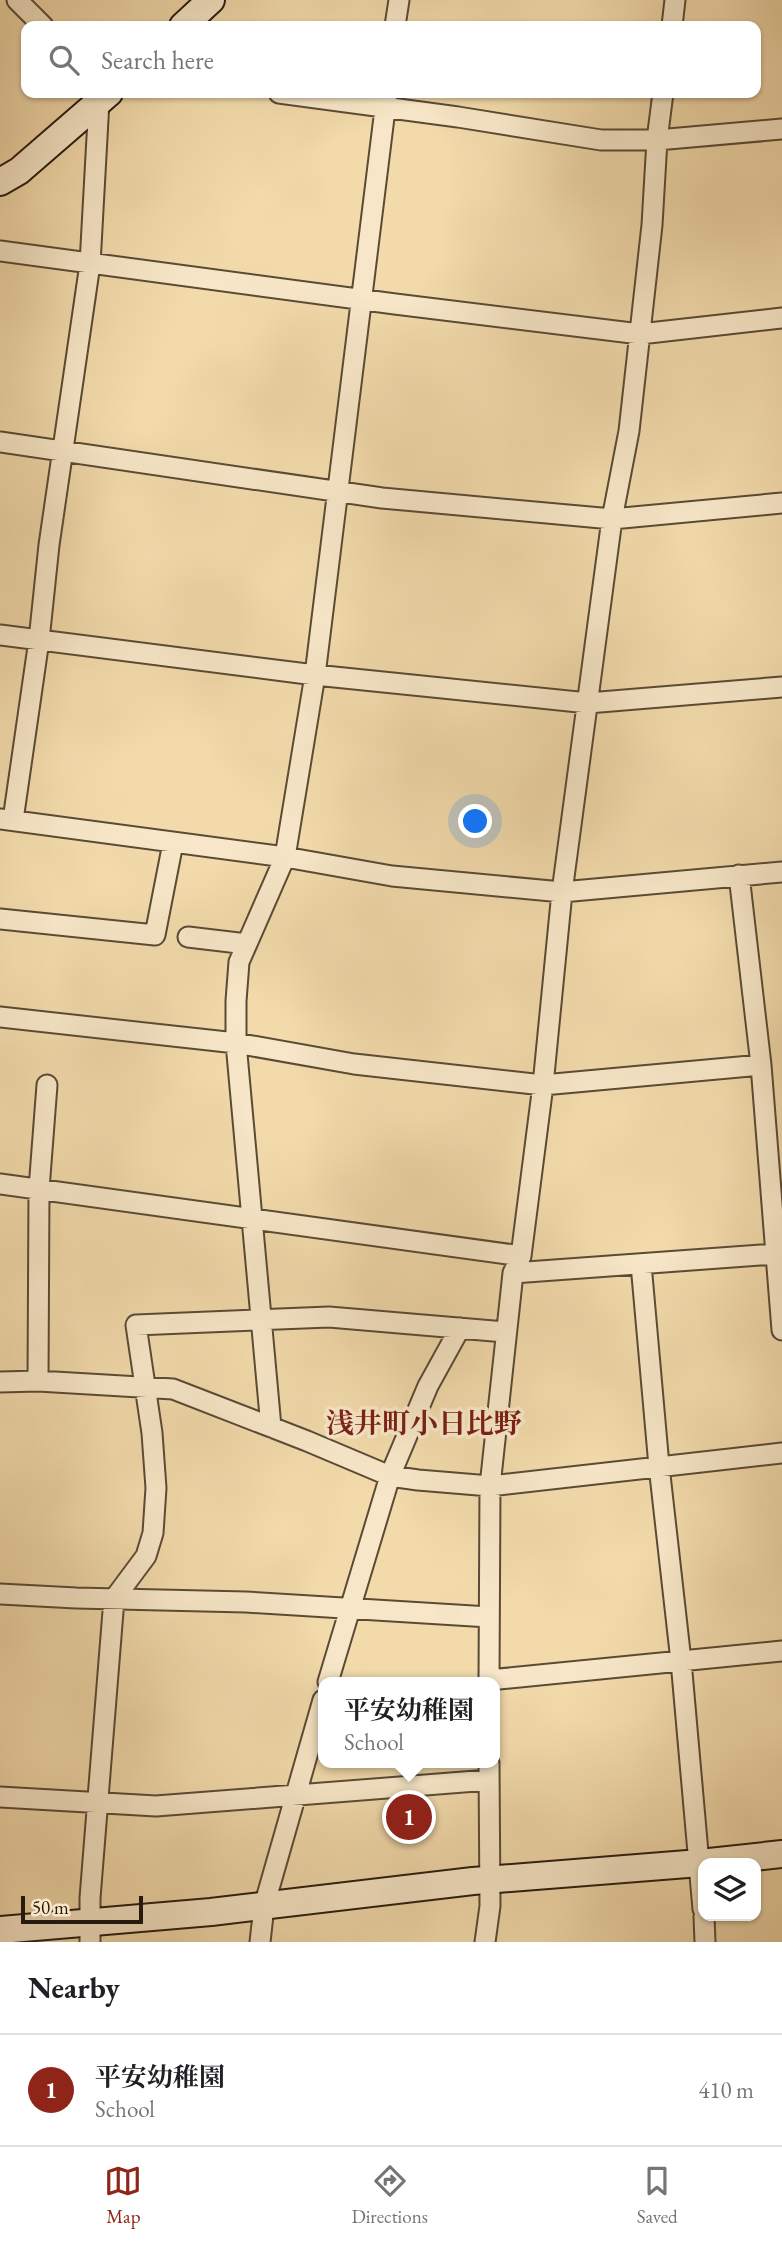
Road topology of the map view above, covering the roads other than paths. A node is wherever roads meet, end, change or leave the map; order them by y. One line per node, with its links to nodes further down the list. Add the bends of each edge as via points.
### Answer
1 (17, 0): 5 (street)
2 (210, 0): 6 (street)
3 (398, 0): 7 (street)
4 (675, 0): 8 (street)
5 (38, 21)
6 (188, 21)
7 (396, 21)
8 (673, 21)
9 (103, 98): 16 (street)
10 (104, 98): 18 (street)
11 (355, 98): 13 (street)
12 (662, 98): 15 (street)
13 (386, 100): 15 (street, via 601,140); 19 (street)
14 (782, 130): 15 (street)
15 (657, 140): 21 (street)
16 (6, 174)
17 (0, 251): 18 (street)
18 (90, 264): 19 (street); 23 (street)
19 (363, 300): 21 (street); 24 (street)
20 (782, 318): 21 (street)
21 (640, 334): 26 (street, via 629,432)
22 (0, 442): 23 (street)
23 (63, 452): 24 (street); 28 (street)
24 (339, 492): 26 (street); 29 (street)
25 (782, 503): 26 (street)
26 (612, 519): 31 (street)
27 (0, 635): 28 (street)
28 (39, 640): 29 (street); 32 (street)
29 (315, 675): 31 (street); 34 (street)
30 (782, 687): 31 (street)
31 (588, 702): 37 (street)
32 (7, 820): 33 (street)
33 (173, 843): 34 (street); 38 (street, via 155,936)
34 (285, 857): 37 (street, via 392,876); 40 (street)
35 (782, 872): 36 (street)
36 (738, 875): 37 (street); 43 (street)
37 (562, 892): 45 (street)
38 (0, 919)
39 (188, 937): 40 (street)
40 (247, 944): 42 (street, via 239,962)
41 (0, 1017): 42 (street)
42 (236, 1043): 45 (street, via 354,1064); 49 (street)
43 (761, 1065): 45 (street); 46 (street)
44 (47, 1085): 48 (street)
45 (542, 1085): 51 (street)
46 (775, 1160): 50 (street)
47 (0, 1184): 48 (street)
48 (39, 1189): 49 (street); 57 (street)
49 (253, 1220): 51 (street); 53 (street)
50 (775, 1254): 52 (street); 55 (street)
51 (517, 1265): 52 (street); 56 (street)
52 (641, 1265): 62 (street)
53 (262, 1319): 54 (street, via 329,1317); 59 (street, via 136,1325); 60 (street)
54 (460, 1328): 56 (street); 63 (street, via 428,1386)
55 (782, 1329)
56 (505, 1332): 64 (street)
57 (38, 1381): 58 (street); 59 (street)
58 (0, 1382)
59 (145, 1387): 60 (street, via 173,1389); 66 (street, via 156,1488 153,1533 146,1556)
60 (271, 1427): 63 (street)
61 (782, 1453): 62 (street)
62 (659, 1466): 64 (street); 70 (street)
63 (390, 1476): 64 (street); 67 (street)
64 (490, 1486): 68 (street)
65 (0, 1594): 66 (street)
66 (114, 1599): 67 (street); 78 (street)
67 (349, 1608): 68 (street); 71 (street)
68 (489, 1617): 72 (street)
69 (782, 1651): 70 (street)
70 (681, 1661): 73 (street); 80 (street)
71 (329, 1677)
72 (489, 1677)
73 (500, 1680)
74 (318, 1718): 76 (street)
75 (489, 1772): 76 (street); 83 (street)
76 (296, 1795): 78 (street, via 156,1806); 84 (street)
77 (0, 1797): 78 (street)
78 (99, 1803): 87 (street)
79 (782, 1854): 81 (street)
80 (700, 1858)
81 (746, 1858)
82 (698, 1863): 83 (street)
83 (490, 1880): 84 (street); 89 (street)
84 (264, 1906): 87 (street); 88 (street)
85 (704, 1921): 90 (street)
86 (0, 1930): 87 (street)
87 (90, 1933)
88 (260, 1942)
89 (485, 1942)
90 (705, 1942)

